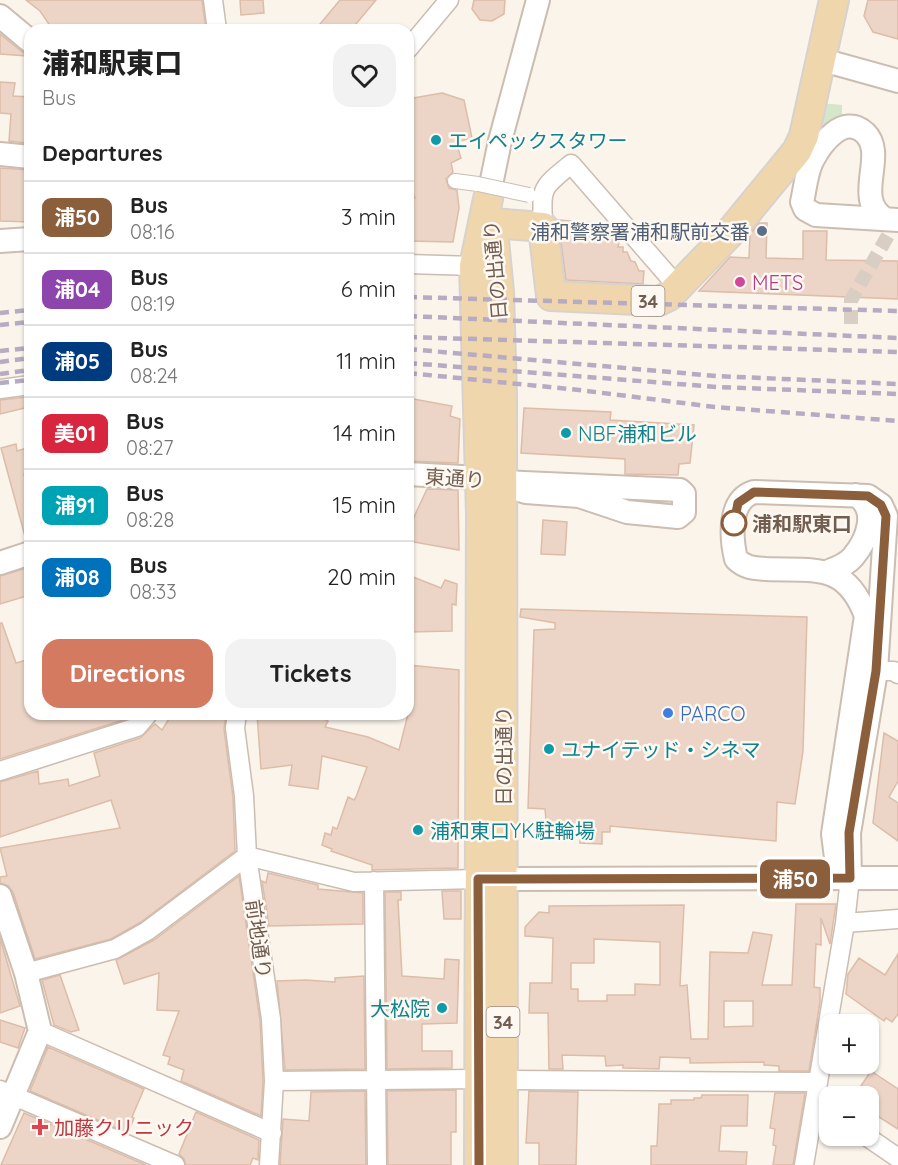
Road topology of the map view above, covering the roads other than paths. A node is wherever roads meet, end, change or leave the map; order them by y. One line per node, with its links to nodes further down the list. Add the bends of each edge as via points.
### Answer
1 (213, 0): 6 (street)
2 (449, 0): 8 (street)
3 (538, 0): 16 (street)
4 (834, 0): 9 (main road, 34)
5 (0, 16): 7 (street)
6 (216, 24)
7 (24, 36)
8 (414, 42)
9 (819, 59): 10 (street); 13 (main road, 34, via 806,127)
10 (898, 81)
11 (0, 154): 12 (street)
12 (24, 156)
13 (805, 156): 17 (street, via 802,202 810,213); 17 (street, via 845,126 865,133 872,152 871,201 877,214); 23 (main road, 34)
14 (456, 182): 16 (street)
15 (529, 195): 16 (street, bridge)
16 (486, 202): 18 (main road); 22 (main road, 日の出通り / 34); 27 (main road, 日の出通り / 34, via 499,292)
17 (892, 219)
18 (543, 227): 23 (main road, 34, via 551,296 659,301); 23 (street, via 542,191 571,164)
19 (24, 239): 20 (street)
20 (0, 241)
21 (414, 264): 22 (street)
22 (474, 266): 27 (main road, 日の出通り / 34)
23 (678, 287)
24 (24, 386): 25 (street)
25 (0, 389)
26 (414, 474): 27 (street, 東通り)
27 (491, 480): 27 (street, 東通り, via 680,490 684,494 684,512 671,518 637,513 579,496 526,492); 41 (main road, 日の出通り / 34)
28 (855, 494): 31 (street, via 876,500 886,516); 32 (street, via 865,500 869,509 865,539 853,557); 32 (street, via 754,492 741,498 736,509 734,549 741,565)
29 (24, 555): 30 (street)
30 (0, 563)
31 (890, 569): 33 (street)
32 (829, 571): 33 (street, via 842,579)
33 (873, 616): 34 (street); 39 (street, via 833,834 836,858)
34 (887, 673): 39 (street, via 849,833)
35 (143, 720): 37 (street, via 137,727)
36 (236, 720): 38 (street, 前地通り)
37 (0, 771)
38 (247, 856): 42 (street, via 354,882); 46 (street, via 147,931 115,949); 50 (street, 前地通り, via 270,1019)
39 (850, 878): 40 (street); 41 (street); 45 (street)
40 (898, 878)
41 (490, 879): 42 (street); 48 (main road, 日の出通り / 34)
42 (375, 880): 49 (street)
43 (0, 896): 46 (street)
44 (898, 919): 45 (street)
45 (845, 923): 51 (street)
46 (26, 973): 47 (street)
47 (40, 1031): 53 (street); 56 (street)
48 (491, 1079): 49 (street); 51 (street); 62 (main road, 日の出通り / 34); 63 (main road, 日の出通り / 34)
49 (376, 1080): 50 (street); 61 (street)
50 (274, 1081): 56 (street, 前地通り)
51 (818, 1082): 52 (street)
52 (819, 1088)
53 (7, 1093): 55 (street); 59 (street)
54 (819, 1116): 64 (street)
55 (0, 1127)
56 (272, 1133): 60 (street, 前地通り)
57 (879, 1145): 58 (street)
58 (898, 1158)
59 (168, 1164)
60 (269, 1165)
61 (376, 1165)
62 (479, 1165)
63 (503, 1165)
64 (804, 1165)

